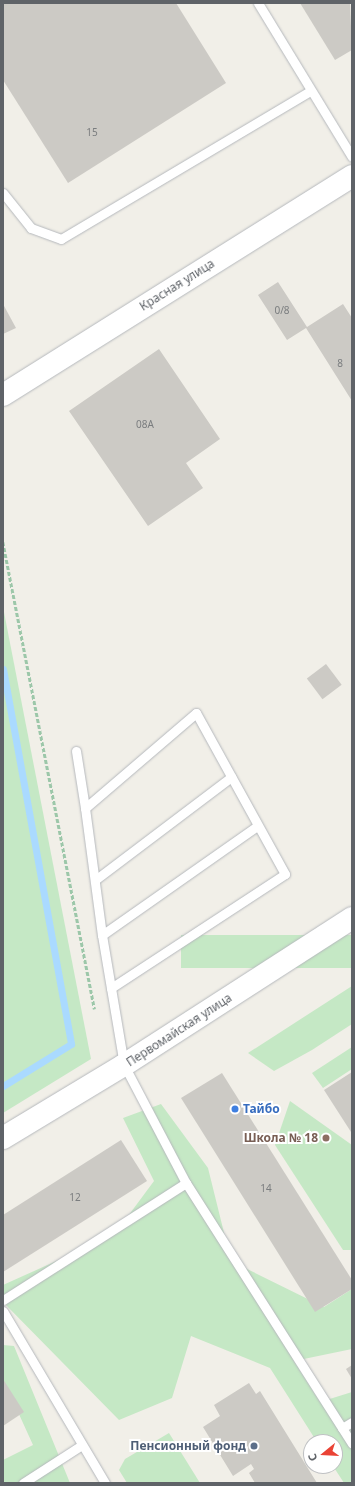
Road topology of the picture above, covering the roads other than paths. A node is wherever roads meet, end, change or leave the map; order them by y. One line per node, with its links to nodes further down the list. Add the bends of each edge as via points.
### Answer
1 (258, 3): 2 (lane)
2 (310, 90): 3 (lane); 5 (lane, via 61,239 31,228)
3 (352, 157)
4 (352, 176): 6 (main road, Красная улица)
5 (3, 193)
6 (3, 395)
7 (76, 751): 9 (lane)
8 (231, 777): 9 (lane, via 196,713); 10 (lane); 11 (lane)
9 (85, 808): 11 (lane)
10 (257, 826): 13 (lane); 14 (lane, via 285,874)
11 (95, 880): 13 (lane)
12 (352, 918): 15 (main road, Первомайская улица)
13 (102, 936): 14 (lane)
14 (110, 988): 15 (lane)
15 (124, 1065): 16 (main road, Первомайская улица); 17 (lane)
16 (3, 1138)
17 (186, 1183): 18 (lane); 21 (lane)
18 (3, 1300)
19 (3, 1311): 23 (lane)
20 (352, 1422): 21 (lane)
21 (342, 1428): 22 (lane)
22 (352, 1444)
23 (82, 1445): 24 (lane); 25 (lane)
24 (23, 1483)
25 (105, 1483)

